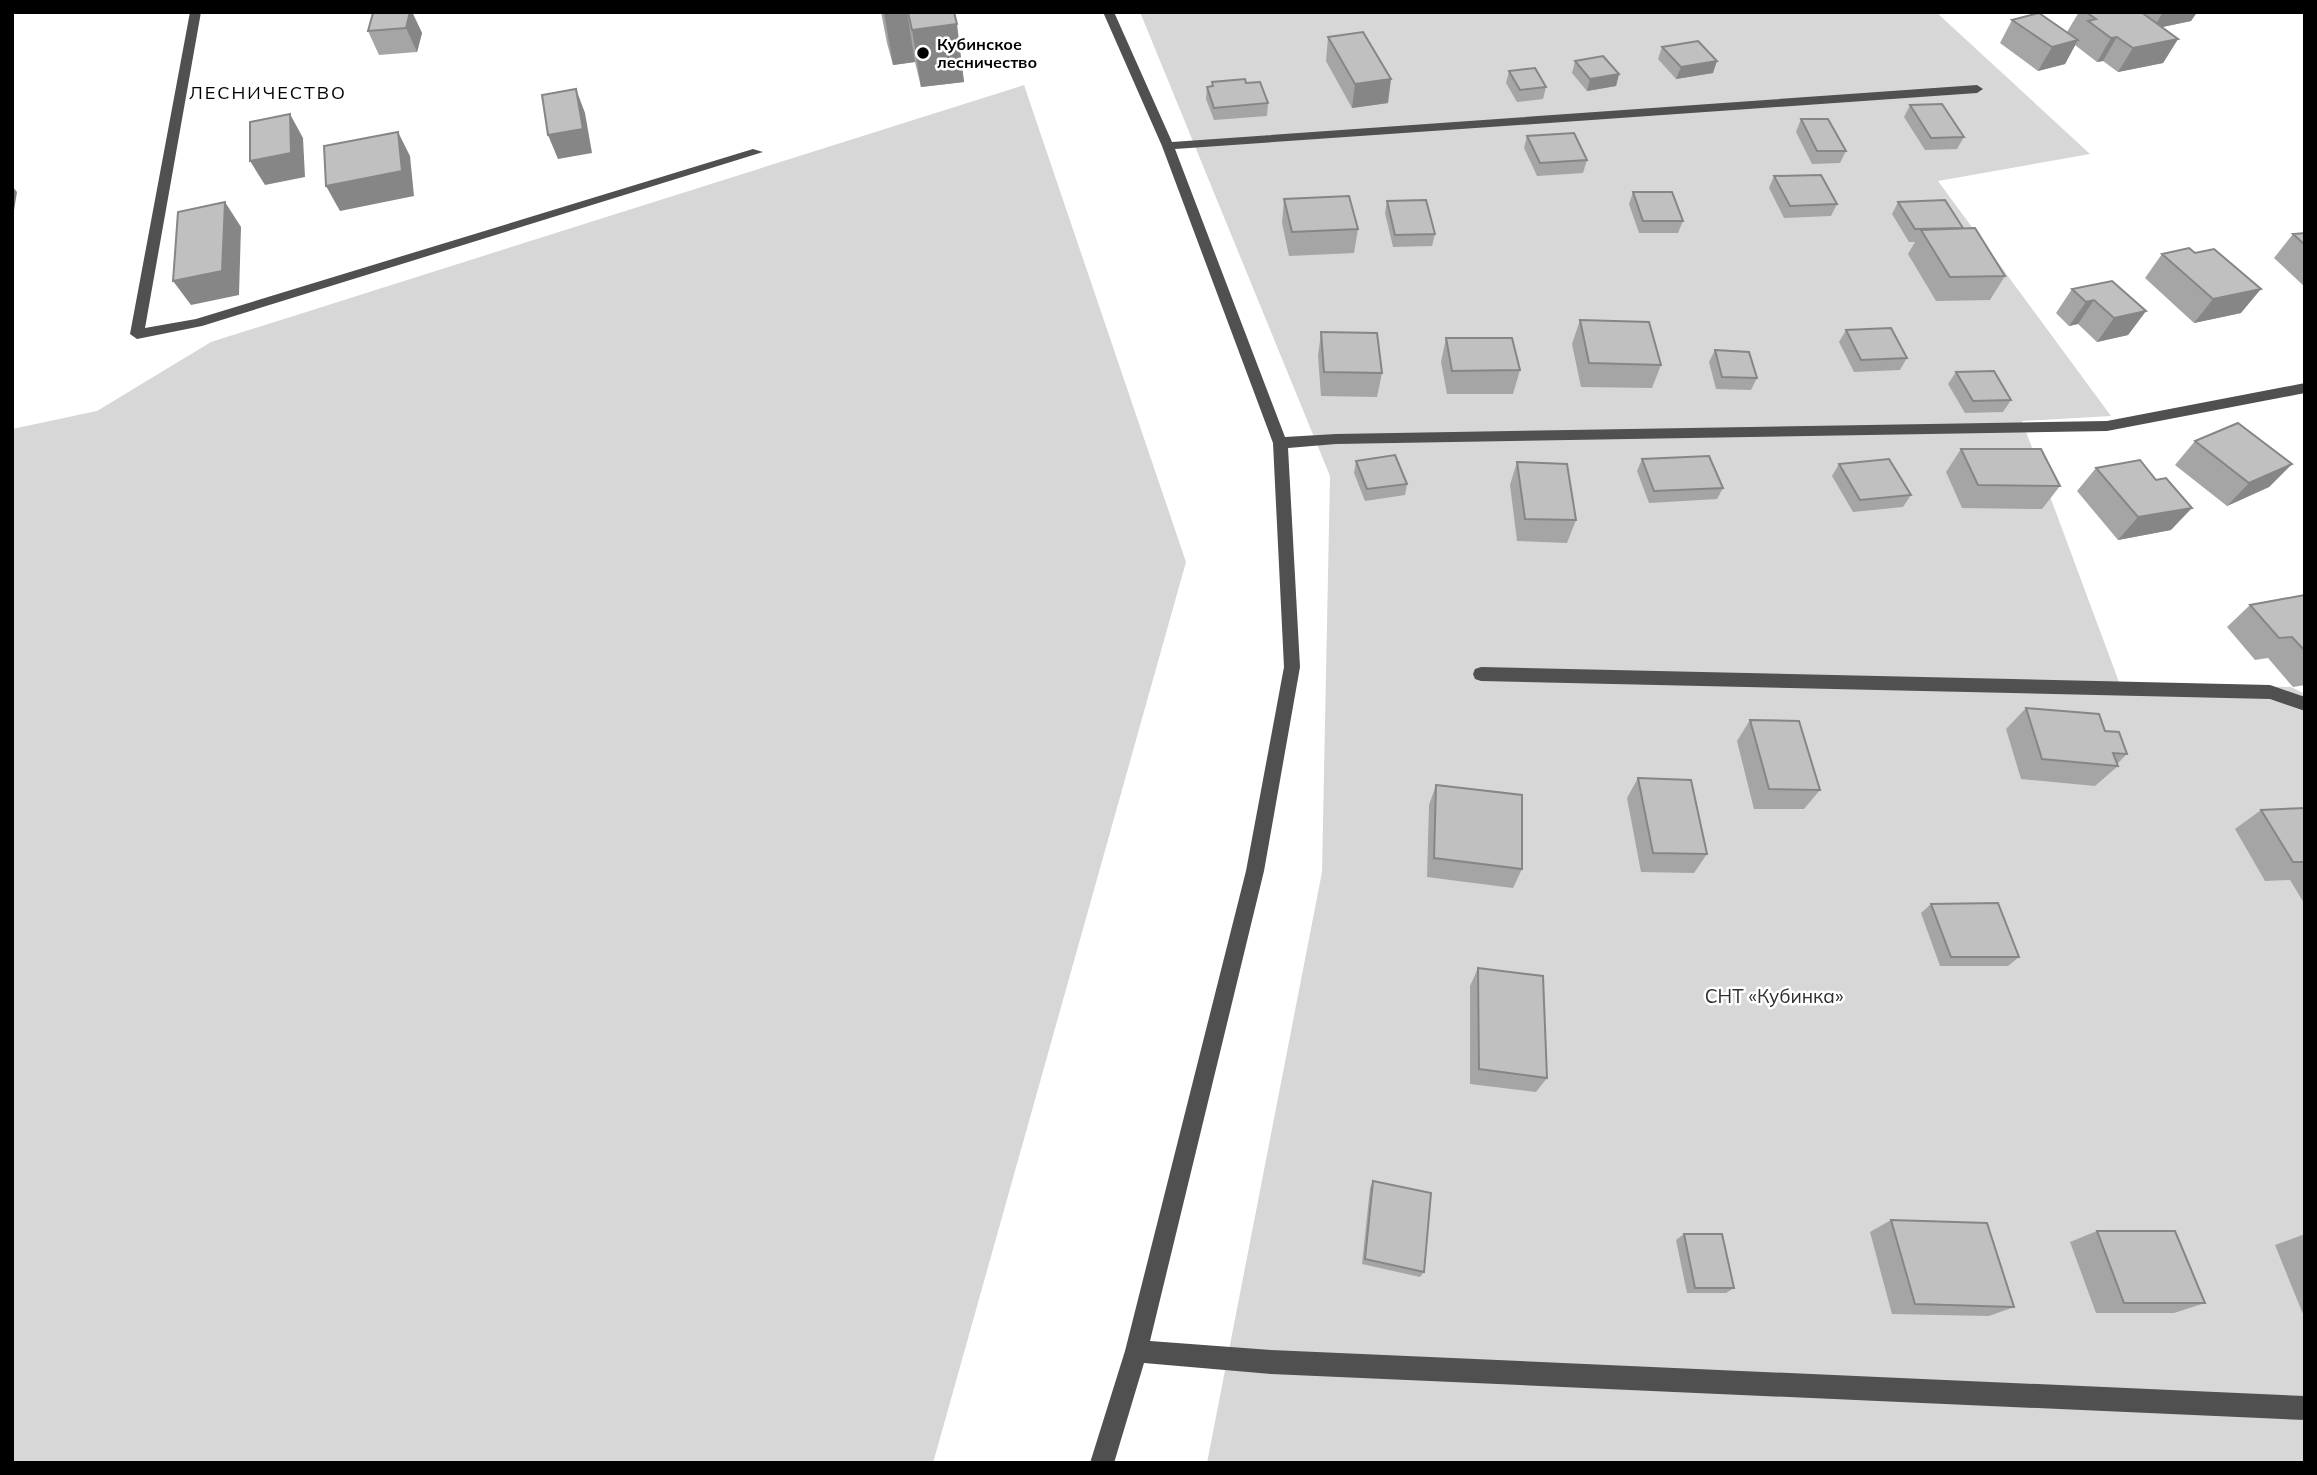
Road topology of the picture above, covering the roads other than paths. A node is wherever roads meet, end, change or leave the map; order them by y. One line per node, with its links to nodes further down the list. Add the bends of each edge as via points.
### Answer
1 (196, 12): 5 (street, via 137,334 223,315)
2 (1108, 12): 4 (street)
3 (1977, 89): 4 (street)
4 (1168, 146): 7 (street)
5 (757, 152)
6 (2305, 388): 7 (street, via 2107,426)
7 (1280, 443): 10 (street, via 1292,667 1255,870)
8 (1482, 674): 9 (street, via 2270,692)
9 (2305, 704)
10 (1136, 1351): 11 (street, via 1271,1362); 12 (street)
11 (2305, 1408)
12 (1102, 1463)

